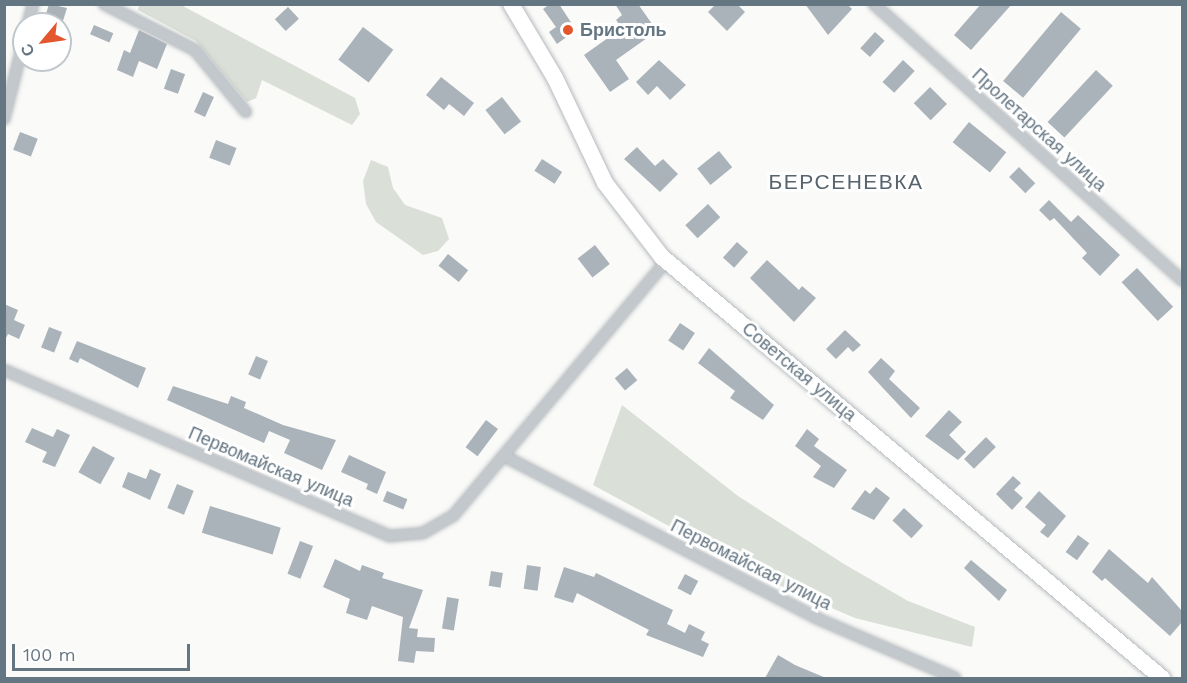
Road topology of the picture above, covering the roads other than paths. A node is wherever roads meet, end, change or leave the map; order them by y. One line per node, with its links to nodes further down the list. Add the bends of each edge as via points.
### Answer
1 (104, 4): 5 (street, via 195,50)
2 (511, 4): 7 (main road, Советская улица, via 555,78 606,183)
3 (874, 4): 8 (street, Пролетарская улица)
4 (16, 72): 6 (street)
5 (246, 112)
6 (4, 119)
7 (666, 261): 10 (street, Первомайская улица); 12 (main road, Советская улица)
8 (1182, 280)
9 (4, 370): 10 (street, Первомайская улица, via 390,536 423,533 453,516)
10 (504, 456): 11 (street, Первомайская улица, via 816,618)
11 (955, 678)
12 (1162, 678)

